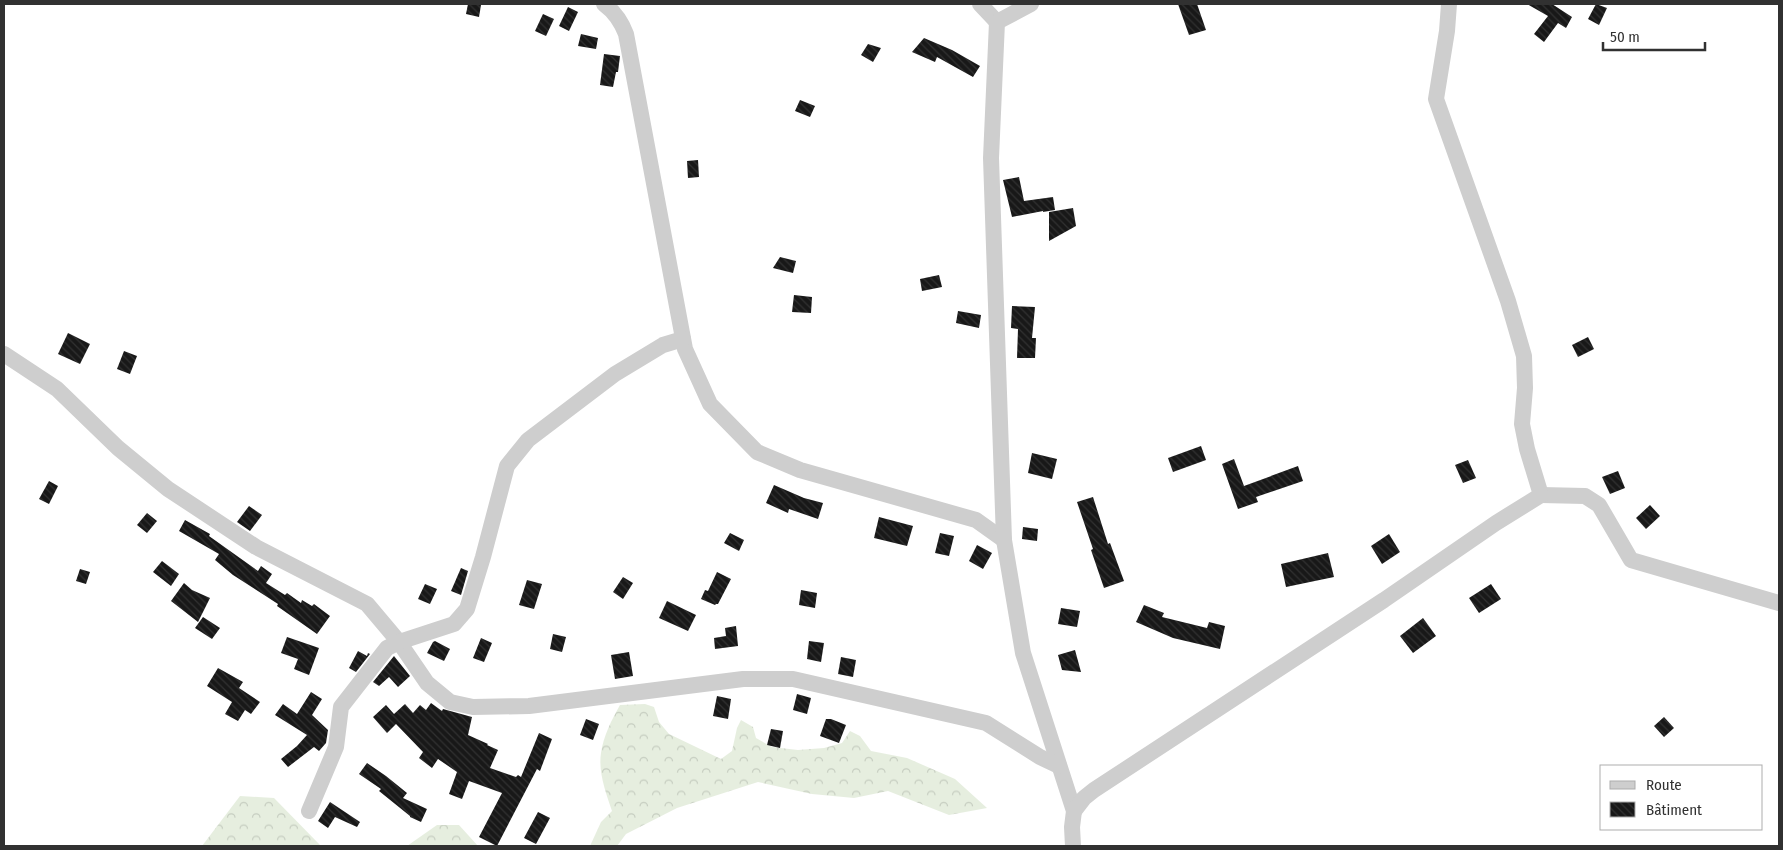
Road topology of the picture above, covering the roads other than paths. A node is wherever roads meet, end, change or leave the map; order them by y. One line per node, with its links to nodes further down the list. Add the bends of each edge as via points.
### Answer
1 (604, 4): 6 (street, via 621,21 626,34)
2 (980, 4): 5 (street)
3 (1031, 4): 5 (street)
4 (1450, 4): 8 (street, via 1436,99 1508,301 1524,356 1522,424)
5 (997, 22): 9 (street, via 991,158)
6 (683, 339): 9 (street, via 710,404 757,452 800,470 976,520); 11 (street, via 664,345 615,374 528,440 507,466 466,609 454,624)
7 (4, 354): 11 (street, via 58,389 118,448 168,490 256,547 367,604)
8 (1541, 495): 10 (street, via 1584,496 1598,504 1631,560); 14 (street, via 1094,790)
9 (1004, 540): 12 (street, via 1023,653)
10 (1779, 603)
11 (399, 642): 12 (street, via 427,683 450,702 473,707 529,706 744,679 793,679 986,723); 13 (street, via 387,648 341,707 336,747)
12 (1059, 766): 14 (street)
13 (309, 811)
14 (1074, 811): 15 (street)
15 (1073, 846)

